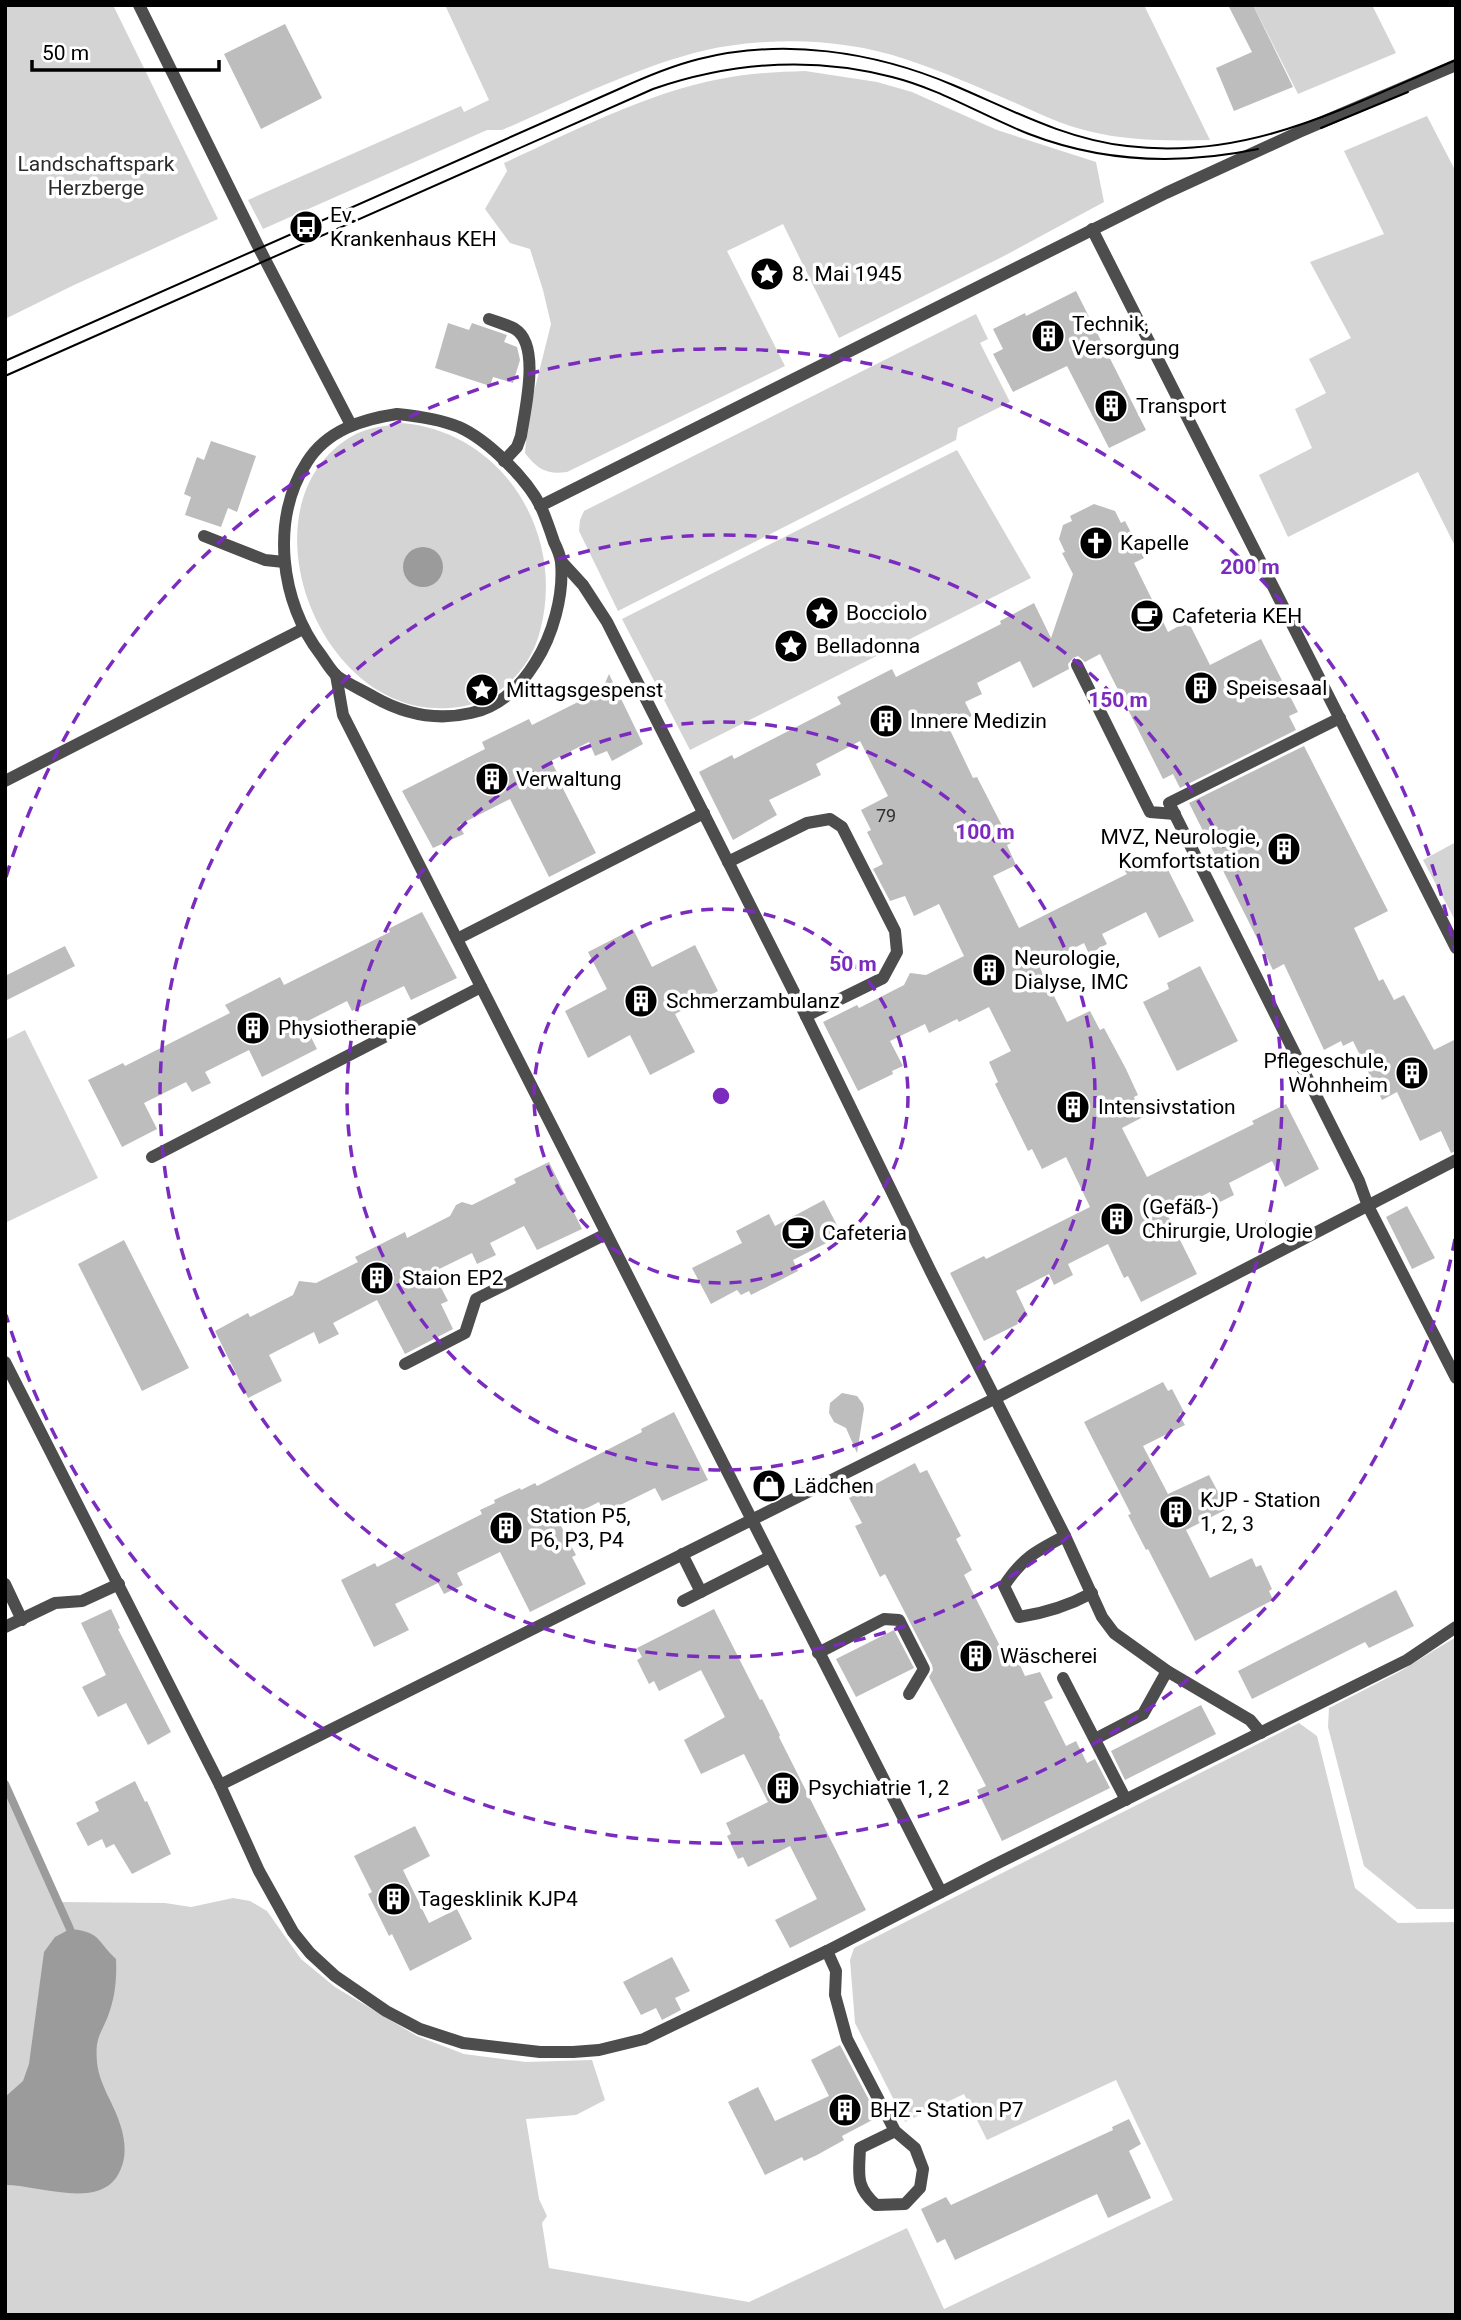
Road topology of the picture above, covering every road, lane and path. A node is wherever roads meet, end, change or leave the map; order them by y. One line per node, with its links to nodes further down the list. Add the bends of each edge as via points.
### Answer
1 (139, 5): 5 (street)
2 (1456, 65): 3 (street)
3 (1092, 229): 7 (street); 14 (street)
4 (489, 319): 6 (street, via 516,330 528,343 530,364 521,436)
5 (351, 425): 6 (street, via 397,414 423,416 459,427 487,443); 10 (street, via 307,460 292,491)
6 (504, 461): 7 (street)
7 (540, 506): 9 (street)
8 (204, 536): 10 (street, via 265,560)
9 (561, 561): 13 (street, via 554,622 546,646 529,673 491,706 430,716 380,700); 16 (street, via 607,622)
10 (284, 562): 11 (street)
11 (303, 629): 13 (street); 15 (street)
12 (1077, 665): 17 (street, via 1150,811)
13 (336, 675): 19 (street, via 343,715)
14 (1340, 718): 17 (street, via 1169,803); 20 (street)
15 (5, 781)
16 (704, 813): 18 (street); 19 (street)
17 (1175, 814): 25 (street)
18 (728, 862): 22 (street); 22 (street, via 807,822 830,818 842,827 889,919 897,953 883,978)
19 (457, 939): 21 (street)
20 (1456, 948)
21 (481, 987): 23 (street); 26 (street)
22 (806, 1016): 30 (street)
23 (152, 1157)
24 (1456, 1160): 25 (street)
25 (1368, 1206): 29 (street); 30 (street)
26 (606, 1234): 28 (street, via 476,1300 465,1333); 31 (street)
27 (5, 1363): 36 (street)
28 (405, 1364)
29 (1456, 1378)
30 (995, 1399): 31 (street); 32 (street)
31 (751, 1520): 33 (street); 34 (street)
32 (1065, 1536): 38 (street); 38 (street, via 1016,1567 1004,1586 1019,1617 1045,1613)
33 (682, 1554): 37 (street); 49 (street)
34 (770, 1557): 37 (street); 43 (street)
35 (5, 1584): 40 (street)
36 (119, 1584): 40 (street, via 82,1601 55,1603); 49 (street)
37 (701, 1592): 39 (street)
38 (1092, 1593): 44 (street, via 1114,1633)
39 (683, 1601)
40 (22, 1620): 42 (street)
41 (1456, 1627): 47 (street, via 1407,1660)
42 (5, 1628)
43 (818, 1653): 46 (street, via 884,1619 899,1620 924,1669); 51 (street)
44 (1167, 1671): 47 (street, via 1250,1720); 48 (street, via 1143,1714)
45 (1063, 1678): 48 (street)
46 (909, 1694)
47 (1261, 1733): 50 (street)
48 (1095, 1739): 50 (street)
49 (220, 1786): 52 (street, via 259,1871 310,1953 386,2011 420,2029 463,2043 573,2052 644,2039)
50 (1126, 1800): 51 (street)
51 (941, 1892): 52 (street)
52 (827, 1951): 53 (street, via 836,1971 835,1995 847,2039)
53 (895, 2130): 53 (street, via 915,2148 923,2169 919,2188 905,2204 876,2205 859,2183 860,2148)

